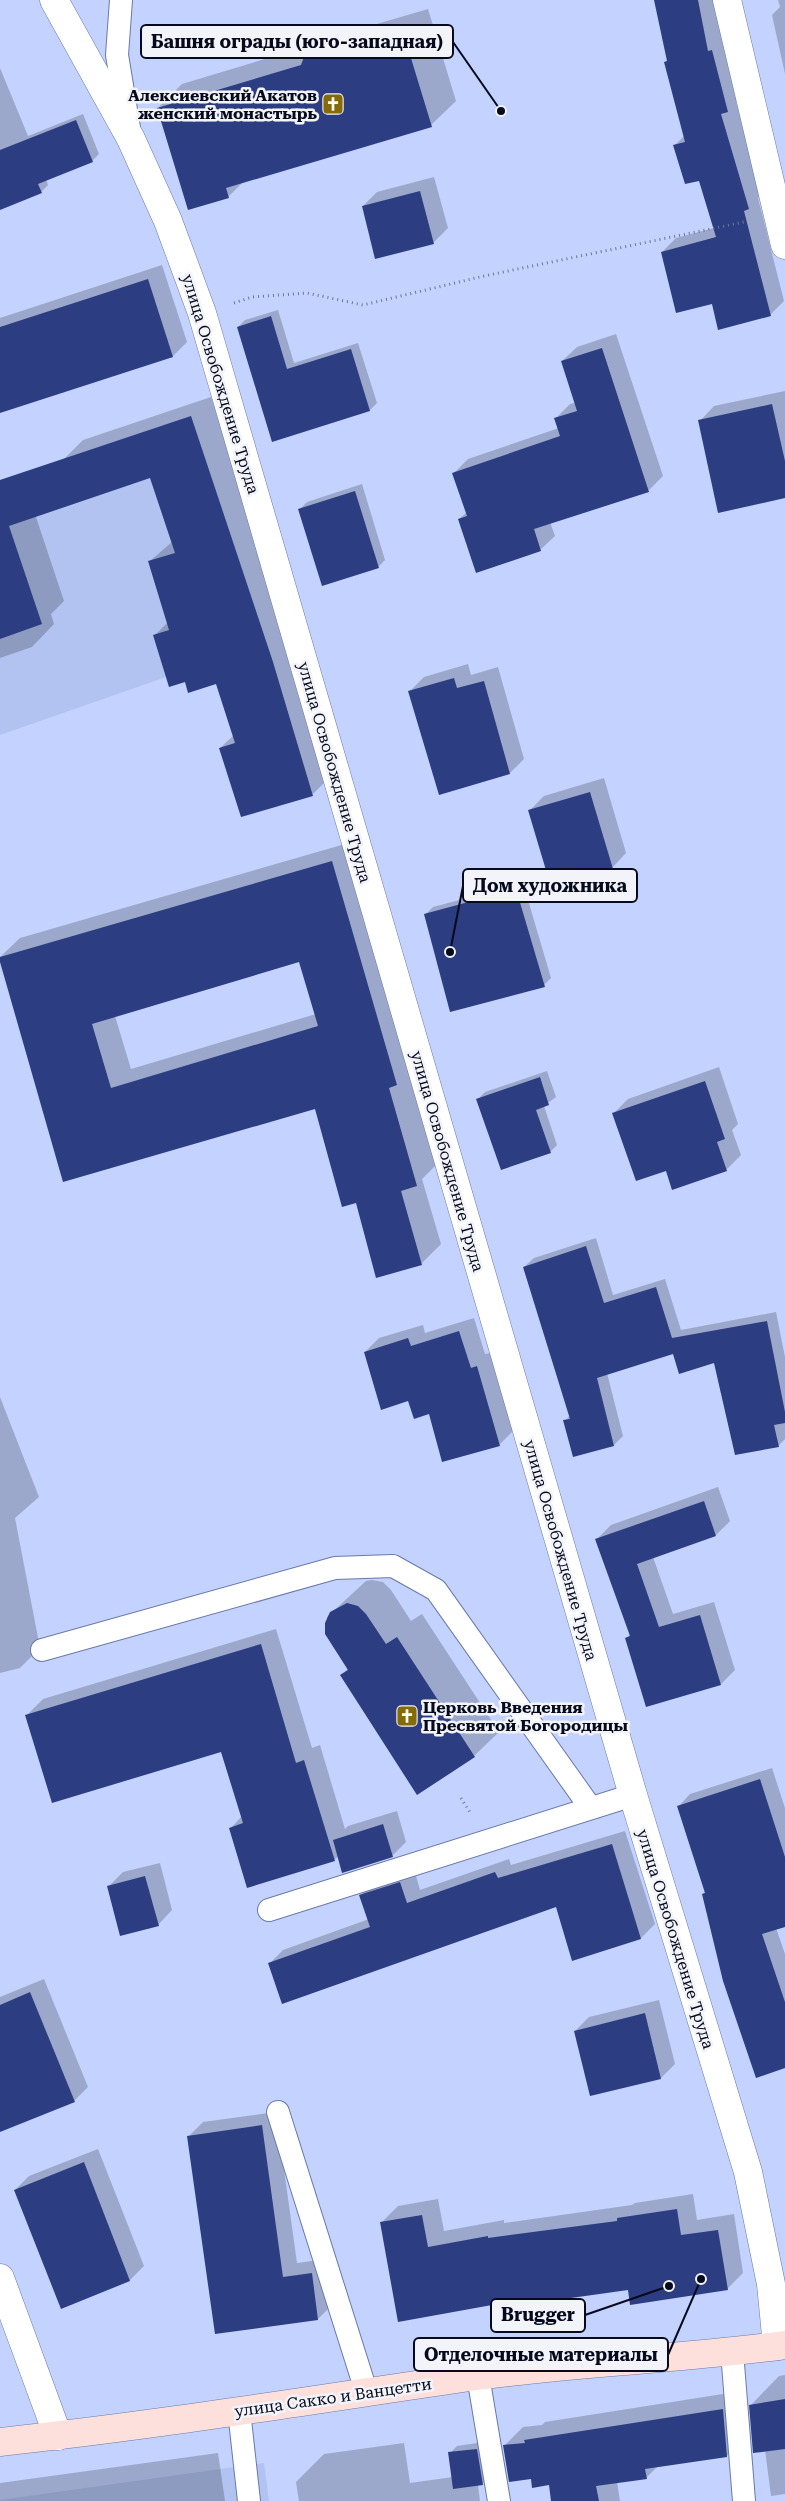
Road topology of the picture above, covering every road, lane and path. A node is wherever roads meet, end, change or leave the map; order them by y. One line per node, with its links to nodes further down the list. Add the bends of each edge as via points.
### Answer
1 (54, 0): 4 (street, улица Освобождение Труда)
2 (121, 0): 4 (lane, via 117,55)
3 (727, 0): 5 (street)
4 (131, 139): 7 (street, улица Освобождение Труда, via 168,221)
5 (779, 216): 6 (street); 7 (path, via 648,241 363,305 306,294 252,297)
6 (785, 245)
7 (202, 313): 9 (street, улица Освобождение Труда)
8 (42, 1650): 10 (lane, via 335,1568 392,1566 436,1590)
9 (632, 1795): 10 (lane); 14 (street, улица Освобождение Труда, via 748,2172)
10 (590, 1807): 11 (lane)
11 (269, 1910)
12 (278, 2112): 17 (lane)
13 (0, 2278): 19 (street)
14 (781, 2345): 15 (street, улица Сакко и Ванцетти)
15 (732, 2352): 16 (street, улица Сакко и Ванцетти); 23 (lane)
16 (478, 2376): 17 (street, улица Сакко и Ванцетти); 22 (lane)
17 (367, 2394): 18 (street, улица Сакко и Ванцетти)
18 (239, 2411): 19 (street, улица Сакко и Ванцетти); 21 (lane)
19 (58, 2436): 20 (street, улица Сакко и Ванцетти)
20 (0, 2442)
21 (249, 2501)
22 (499, 2501)
23 (744, 2501)

